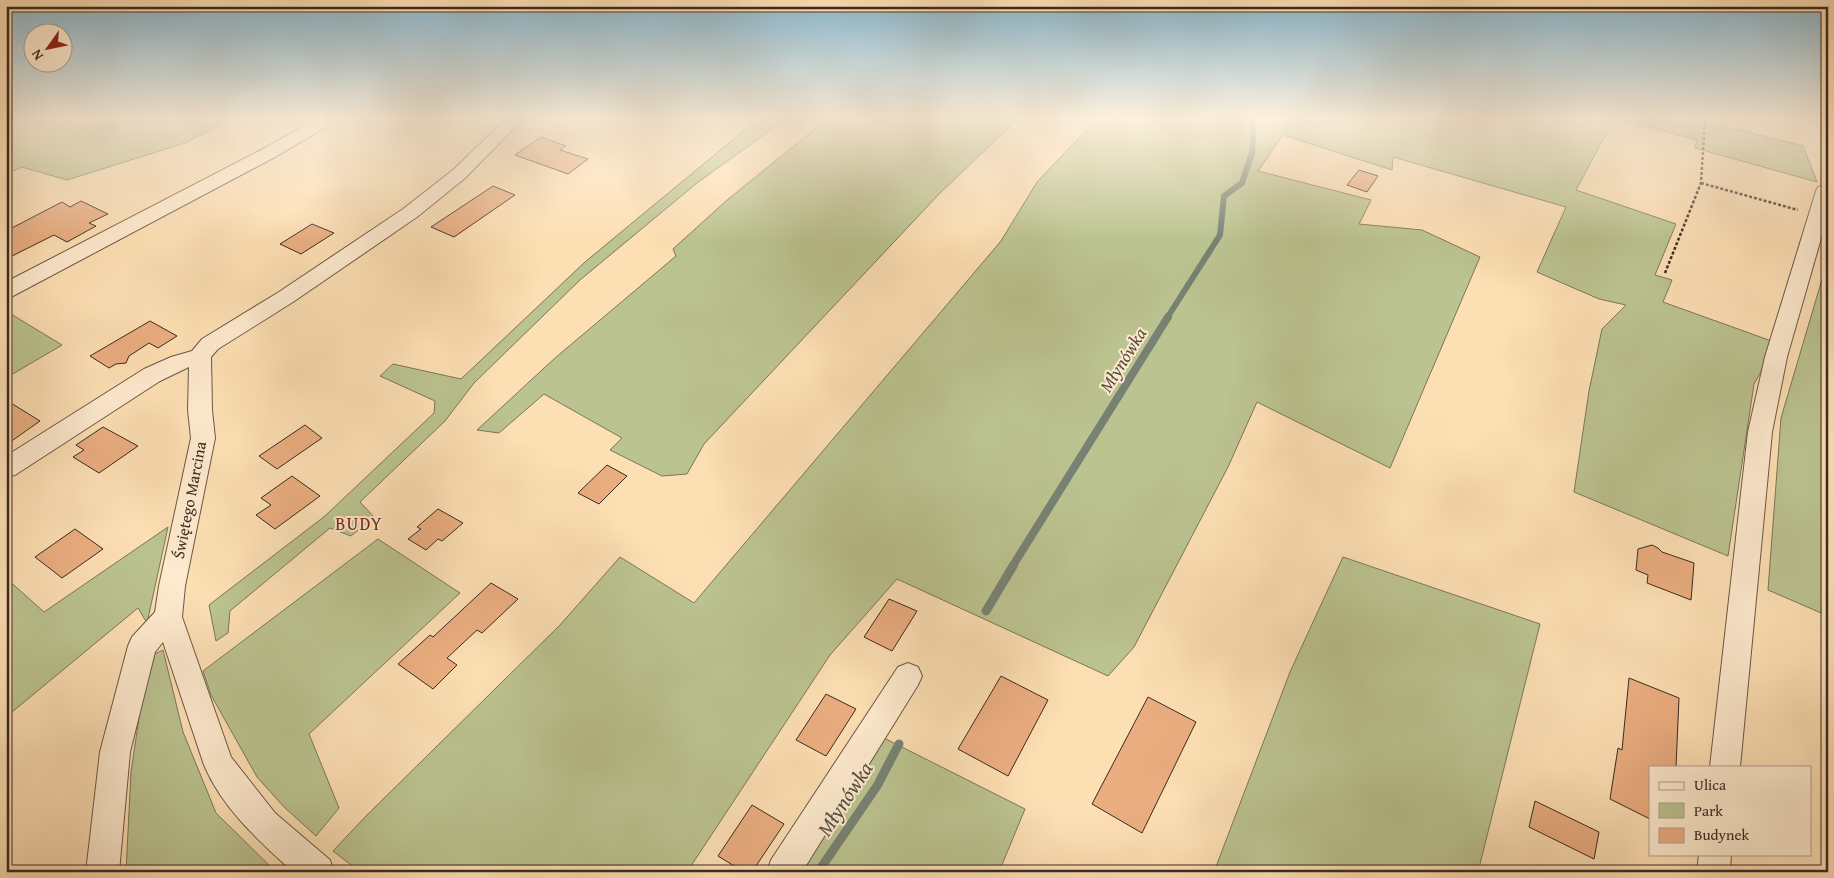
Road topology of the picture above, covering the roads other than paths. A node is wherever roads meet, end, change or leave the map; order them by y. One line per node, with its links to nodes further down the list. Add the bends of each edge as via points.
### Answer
1 (256, 160): 4 (street)
2 (472, 160): 5 (street, via 410,214 210,344)
3 (1825, 191): 9 (street, via 1776,357 1760,432)
4 (6, 291)
5 (200, 356): 6 (street, via 152,375); 7 (street, Świętego Marcina, via 203,438)
6 (6, 468)
7 (168, 617): 11 (street, via 142,646 115,752); 12 (street, Świętego Marcina, via 219,765 264,824)
8 (908, 676): 13 (street)
9 (1725, 766)
10 (1715, 856): 14 (street)
11 (102, 872)
12 (318, 872)
13 (783, 872)
14 (1713, 872)

